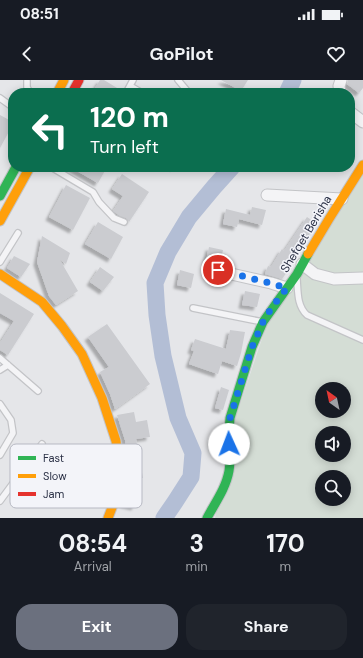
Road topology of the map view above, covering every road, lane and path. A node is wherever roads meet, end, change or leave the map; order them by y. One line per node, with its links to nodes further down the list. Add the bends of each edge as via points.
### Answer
1 (133, 80): 3 (lane)
2 (178, 80): 5 (lane)
3 (130, 86): 4 (lane)
4 (133, 88)
5 (185, 88)
6 (355, 116): 7 (street)
7 (363, 122)
8 (363, 165): 14 (street, Shefqet Berisha)
9 (13, 172): 13 (street)
10 (27, 172): 15 (street)
11 (59, 172): 16 (lane, via 93,192 114,218)
12 (267, 195): 14 (street)
13 (0, 196)
14 (342, 199): 19 (street, Shefqet Berisha)
15 (0, 221)
16 (124, 222)
17 (18, 234): 18 (lane)
18 (0, 262)
19 (300, 269): 22 (street, via 334,279); 23 (street, Shefqet Berisha); 26 (lane, via 299,301 303,311)
20 (218, 270): 23 (street)
21 (0, 274): 32 (street, via 42,302 82,354 102,398)
22 (363, 278)
23 (287, 288): 25 (street, Shefqet Berisha)
24 (193, 308): 25 (lane)
25 (263, 322): 38 (street, Shefqet Berisha, via 252,347 230,418 230,466 226,482)
26 (363, 340)
27 (0, 358): 28 (lane)
28 (8, 365): 29 (lane); 30 (lane)
29 (0, 370)
30 (38, 391)
31 (0, 404): 33 (lane, via 11,420 13,433)
32 (116, 444)
33 (0, 455)
34 (10, 487): 35 (lane)
35 (0, 501)
36 (112, 508): 37 (street)
37 (108, 518)
38 (207, 518)

